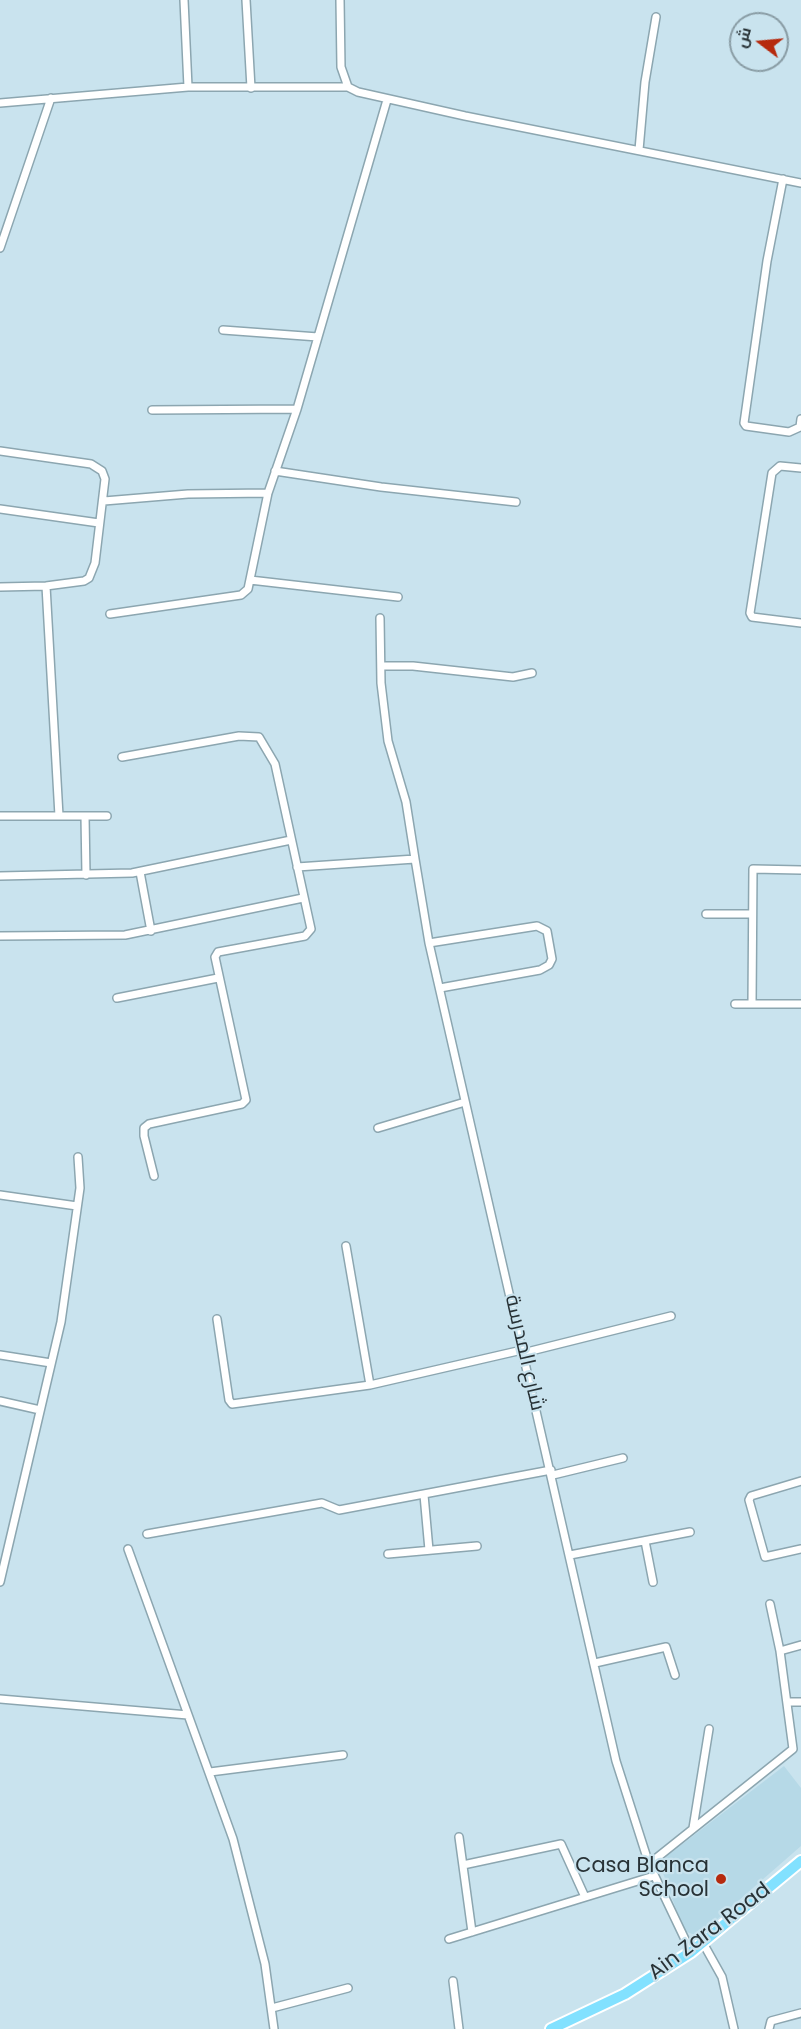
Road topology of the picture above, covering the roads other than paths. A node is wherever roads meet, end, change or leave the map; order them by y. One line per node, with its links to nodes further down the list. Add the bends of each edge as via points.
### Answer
1 (184, 0): 5 (street)
2 (246, 0): 7 (street)
3 (340, 0): 6 (street, via 341,67)
4 (656, 17): 11 (street)
5 (188, 87): 7 (street); 8 (street)
6 (348, 87): 7 (street); 9 (street)
7 (250, 88)
8 (51, 98): 10 (street); 14 (street)
9 (387, 100): 11 (street); 16 (street)
10 (0, 103)
11 (639, 150): 12 (street)
12 (783, 179): 13 (street); 19 (street, via 744,423 789,432 800,428)
13 (801, 183)
14 (0, 248)
15 (224, 330): 16 (street)
16 (318, 338): 17 (street)
17 (297, 409): 18 (street); 22 (street)
18 (152, 410)
19 (801, 419)
20 (0, 452): 24 (street, via 97,466 105,479)
21 (801, 468): 34 (street, via 780,466 772,473 750,613 752,617)
22 (275, 471): 23 (street); 25 (street)
23 (268, 493): 24 (street); 28 (street)
24 (104, 501): 27 (street)
25 (516, 502)
26 (0, 509): 27 (street)
27 (99, 523): 29 (street, via 95,563 89,578)
28 (250, 580): 31 (street); 32 (street, via 241,596)
29 (46, 586): 30 (street); 39 (street)
30 (0, 587)
31 (398, 597)
32 (110, 614)
33 (380, 618): 35 (street, شارع المدرسة)
34 (801, 622)
35 (381, 666): 36 (street, via 513,677); 43 (street, شارع المدرسة, via 388,741 406,802)
36 (532, 673)
37 (122, 757): 42 (street, via 239,735 259,737 275,764)
38 (0, 816): 39 (street)
39 (59, 816): 40 (street)
40 (85, 816): 41 (street); 47 (street)
41 (107, 816)
42 (291, 840): 44 (street); 46 (street)
43 (415, 859): 44 (street); 54 (street, شارع المدرسة)
44 (297, 867): 49 (street)
45 (801, 870): 51 (street, via 753,869)
46 (140, 872): 47 (street); 52 (street)
47 (86, 875): 48 (street)
48 (0, 876)
49 (303, 898): 52 (street); 55 (street, via 310,934 218,952)
50 (706, 914): 51 (street)
51 (752, 914): 59 (street)
52 (151, 931): 53 (street, via 103,937)
53 (0, 936)
54 (429, 943): 56 (street, شارع المدرسة); 56 (street, via 537,926 547,931 552,959 540,970)
55 (218, 978): 57 (street); 64 (street, via 246,1100 144,1128)
56 (440, 988): 61 (street, شارع المدرسة)
57 (117, 998)
58 (735, 1004): 59 (street)
59 (752, 1004): 60 (street)
60 (801, 1004)
61 (465, 1102): 62 (street); 70 (street, شارع المدرسة)
62 (378, 1128)
63 (78, 1157): 66 (street)
64 (154, 1176)
65 (0, 1195): 66 (street)
66 (77, 1206): 72 (street, via 61,1322)
67 (345, 1246): 73 (street)
68 (671, 1316): 70 (street)
69 (218, 1319): 73 (street, via 232,1404)
70 (522, 1351): 73 (street); 77 (street, شارع المدرسة)
71 (0, 1355): 72 (street)
72 (51, 1363): 75 (street)
73 (370, 1384)
74 (0, 1401): 75 (street)
75 (40, 1410): 89 (street)
76 (623, 1458): 77 (street)
77 (552, 1473): 79 (street); 88 (street, شارع المدرسة)
78 (801, 1481): 85 (street, via 751,1496 749,1500 765,1557)
79 (424, 1495): 81 (street, via 339,1510 322,1503); 86 (street)
80 (690, 1532): 82 (street)
81 (147, 1534)
82 (645, 1541): 88 (street); 90 (street)
83 (477, 1546): 86 (street)
84 (128, 1549): 99 (street)
85 (801, 1549)
86 (429, 1550): 87 (street)
87 (388, 1554)
88 (570, 1555): 94 (street, شارع المدرسة)
89 (0, 1582)
90 (653, 1582)
91 (770, 1604): 93 (street)
92 (801, 1645): 93 (street)
93 (780, 1651): 97 (street)
94 (595, 1663): 95 (street, via 666,1647); 106 (street, شارع المدرسة, via 616,1761)
95 (675, 1675)
96 (0, 1699): 99 (street)
97 (788, 1702): 98 (street); 103 (street, via 793,1749)
98 (801, 1702)
99 (188, 1715): 102 (street)
100 (709, 1729): 103 (street)
101 (343, 1755): 102 (street)
102 (210, 1772): 116 (street, via 245,1879)
103 (693, 1828): 106 (street)
104 (459, 1837): 107 (street)
105 (801, 1862): 112 (main road, Ain Zara Road)
106 (649, 1864): 108 (street, شارع المدرسة)
107 (463, 1865): 109 (street, via 561,1844); 110 (street)
108 (654, 1876): 109 (street); 113 (street, شارع المدرسة)
109 (585, 1897): 110 (street)
110 (472, 1932): 111 (street)
111 (449, 1939)
112 (703, 1943): 113 (main road, Ain Zara Road); 121 (street, via 722,1977)
113 (691, 1952): 120 (main road, Ain Zara Road, via 625,1994)
114 (453, 1981): 119 (street)
115 (348, 1988): 116 (street)
116 (272, 2008): 118 (street)
117 (801, 2013): 122 (street, via 771,2020)
118 (274, 2029)
119 (459, 2029)
120 (551, 2029)
121 (734, 2029)
122 (769, 2029)

